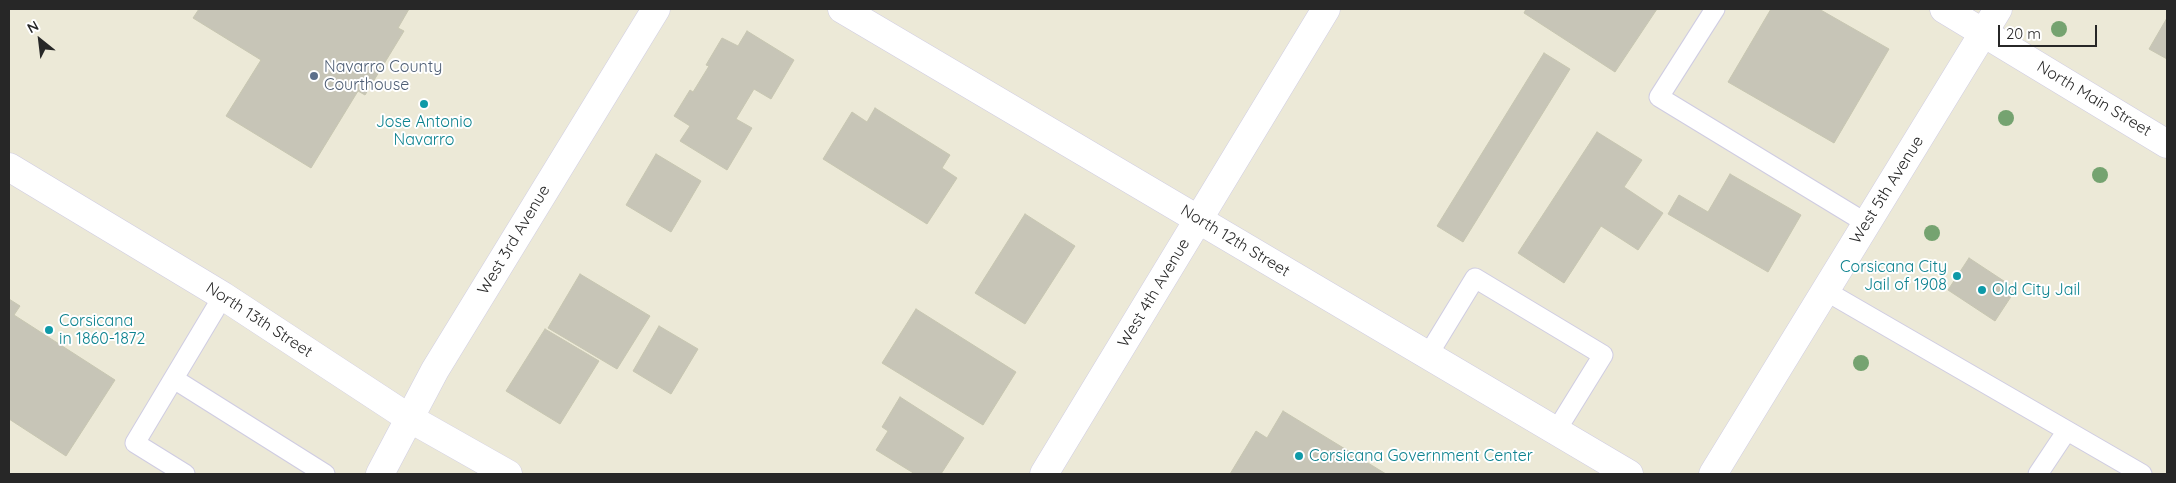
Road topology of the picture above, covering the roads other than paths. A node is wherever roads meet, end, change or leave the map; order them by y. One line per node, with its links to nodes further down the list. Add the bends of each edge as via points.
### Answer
1 (656, 9): 16 (street, West 3rd Avenue, via 435,370)
2 (842, 9): 10 (street, North 12th Street)
3 (1326, 9): 10 (street, West 4th Avenue)
4 (1715, 9): 11 (lane, via 1659,97)
5 (1944, 9): 7 (street, North Main Street)
6 (1998, 9): 7 (street, West 5th Avenue)
7 (1984, 33): 8 (street, North Main Street); 11 (street, West 5th Avenue)
8 (2167, 144)
9 (9, 167): 13 (street, North 13th Street)
10 (1198, 219): 14 (street, North 12th Street); 23 (street, West 4th Avenue)
11 (1866, 223): 12 (street, West 5th Avenue)
12 (1824, 290): 18 (lane); 25 (street, West 5th Avenue)
13 (223, 296): 15 (lane); 16 (street, North 13th Street)
14 (1428, 355): 17 (street, North 12th Street); 17 (lane, via 1476,278 1603,355)
15 (174, 378): 19 (lane, via 134,443); 20 (lane)
16 (409, 418): 21 (street, West 3rd Avenue); 22 (street, North 13th Street)
17 (1556, 431): 24 (street, North 12th Street)
18 (2066, 432): 26 (lane); 27 (lane)
19 (185, 474)
20 (325, 474)
21 (380, 474)
22 (508, 474)
23 (1044, 474)
24 (1626, 474)
25 (1713, 474)
26 (2038, 474)
27 (2142, 474)

